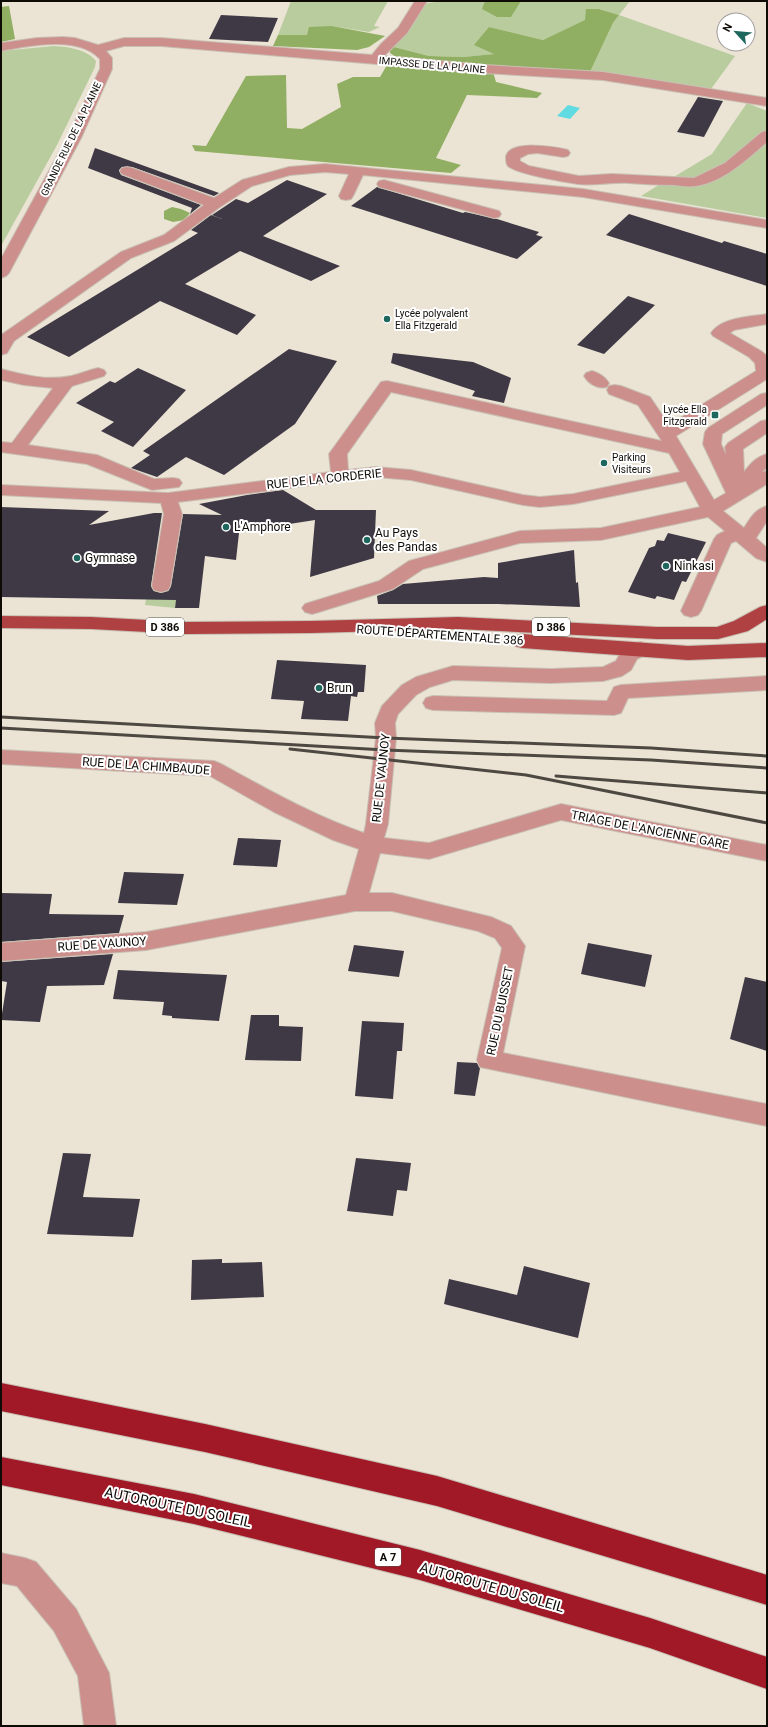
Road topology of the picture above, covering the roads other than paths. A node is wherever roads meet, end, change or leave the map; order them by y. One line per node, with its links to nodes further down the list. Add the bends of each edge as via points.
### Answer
1 (421, 1): 4 (street, via 403,30)
2 (1, 47): 3 (street, via 62,41)
3 (97, 49): 4 (street, IMPASSE DE LA PLAINE, via 124,42 161,42); 15 (street, GRANDE RUE DE LA PLAINE, via 106,58 106,69 74,138)
4 (375, 60): 5 (street, IMPASSE DE LA PLAINE, via 603,76)
5 (767, 102)
6 (767, 135): 7 (street, via 730,166 695,182 612,178 579,180 525,169 514,163 513,156 534,148)
7 (563, 153)
8 (358, 170): 11 (street); 12 (street, via 325,168 289,171 247,183); 14 (street, via 583,193)
9 (127, 171): 12 (street)
10 (384, 184): 13 (street)
11 (346, 196)
12 (215, 204): 17 (street, via 169,238 126,255 7,338)
13 (494, 214)
14 (767, 224)
15 (1, 273)
16 (767, 319): 25 (street, via 730,326 719,333 755,354 763,361 765,373)
17 (1, 350)
18 (98, 373): 20 (street)
19 (1, 374): 20 (street, via 48,383)
20 (66, 382): 27 (street)
21 (603, 383): 25 (street, via 644,401)
22 (767, 398): 37 (street, via 714,432 712,444)
23 (767, 412): 37 (street, via 725,439)
24 (767, 426): 37 (street, via 734,446)
25 (667, 434): 28 (street)
26 (767, 442): 37 (street, via 746,455)
27 (9, 448): 30 (street, via 92,459)
28 (676, 449): 31 (street); 32 (street, via 387,386 338,454)
29 (767, 459): 37 (street, via 758,465)
30 (122, 472): 34 (street, via 152,485); 38 (street)
31 (691, 475): 32 (street, RUE DE LA CORDERIE, via 573,499 540,502 392,472); 40 (street)
32 (340, 476): 39 (street, RUE DE LA CORDERIE)
33 (767, 476): 37 (street)
34 (206, 478)
35 (767, 487): 37 (street)
36 (1, 490): 38 (street, RUE DE LA CORDERIE)
37 (736, 495): 40 (street)
38 (113, 496): 39 (street, RUE DE LA CORDERIE)
39 (168, 498): 44 (street, via 173,514)
40 (711, 510): 42 (street); 45 (street, via 601,534 520,537 416,565 386,585)
41 (767, 512): 42 (street)
42 (742, 536): 43 (street); 46 (street, via 723,539)
43 (766, 558)
44 (161, 586)
45 (312, 608)
46 (691, 611)
47 (767, 611): 50 (main road, ROUTE DÉPARTEMENTALE 386 / D 386, via 741,626)
48 (1, 622): 49 (main road, ROUTE DÉPARTEMENTALE 386 / D 386, via 185,628)
49 (329, 627): 50 (main road, ROUTE DÉPARTEMENTALE 386 / D 386, via 458,623 657,633); 51 (main road, ROUTE DÉPARTEMENTALE 386 / D 386)
50 (718, 633): 51 (main road, D 386)
51 (640, 650): 52 (main road, ROUTE DÉPARTEMENTALE 386 / D 386, via 688,653); 56 (street, RUE DE VAUNOY, via 629,655 622,667 602,674 551,676 452,673 438,676 409,690 389,711 385,723 386,738 377,824)
52 (767, 650)
53 (767, 683): 54 (street, via 621,692 614,708)
54 (433, 703)
55 (1, 757): 56 (street, RUE DE LA CHIMBAUDE, via 214,769 282,806)
56 (370, 844): 57 (street, TRIAGE DE L'ANCIENNE GARE, via 429,852 561,812); 58 (street, RUE DE VAUNOY)
57 (767, 853)
58 (355, 902): 59 (street, RUE DE VAUNOY, via 146,941); 60 (street, RUE DU BUISSET, via 392,902 483,923 503,932 514,946 489,1060)
59 (1, 952)
60 (767, 1114)
61 (1, 1397): 64 (highway, via 205,1438 437,1491)
62 (1, 1471): 65 (highway, AUTOROUTE DU SOLEIL / A 7, via 194,1509 420,1565 650,1632)
63 (1, 1568): 66 (street, via 25,1572 65,1620 93,1673)
64 (767, 1590)
65 (767, 1673)
66 (100, 1726)

